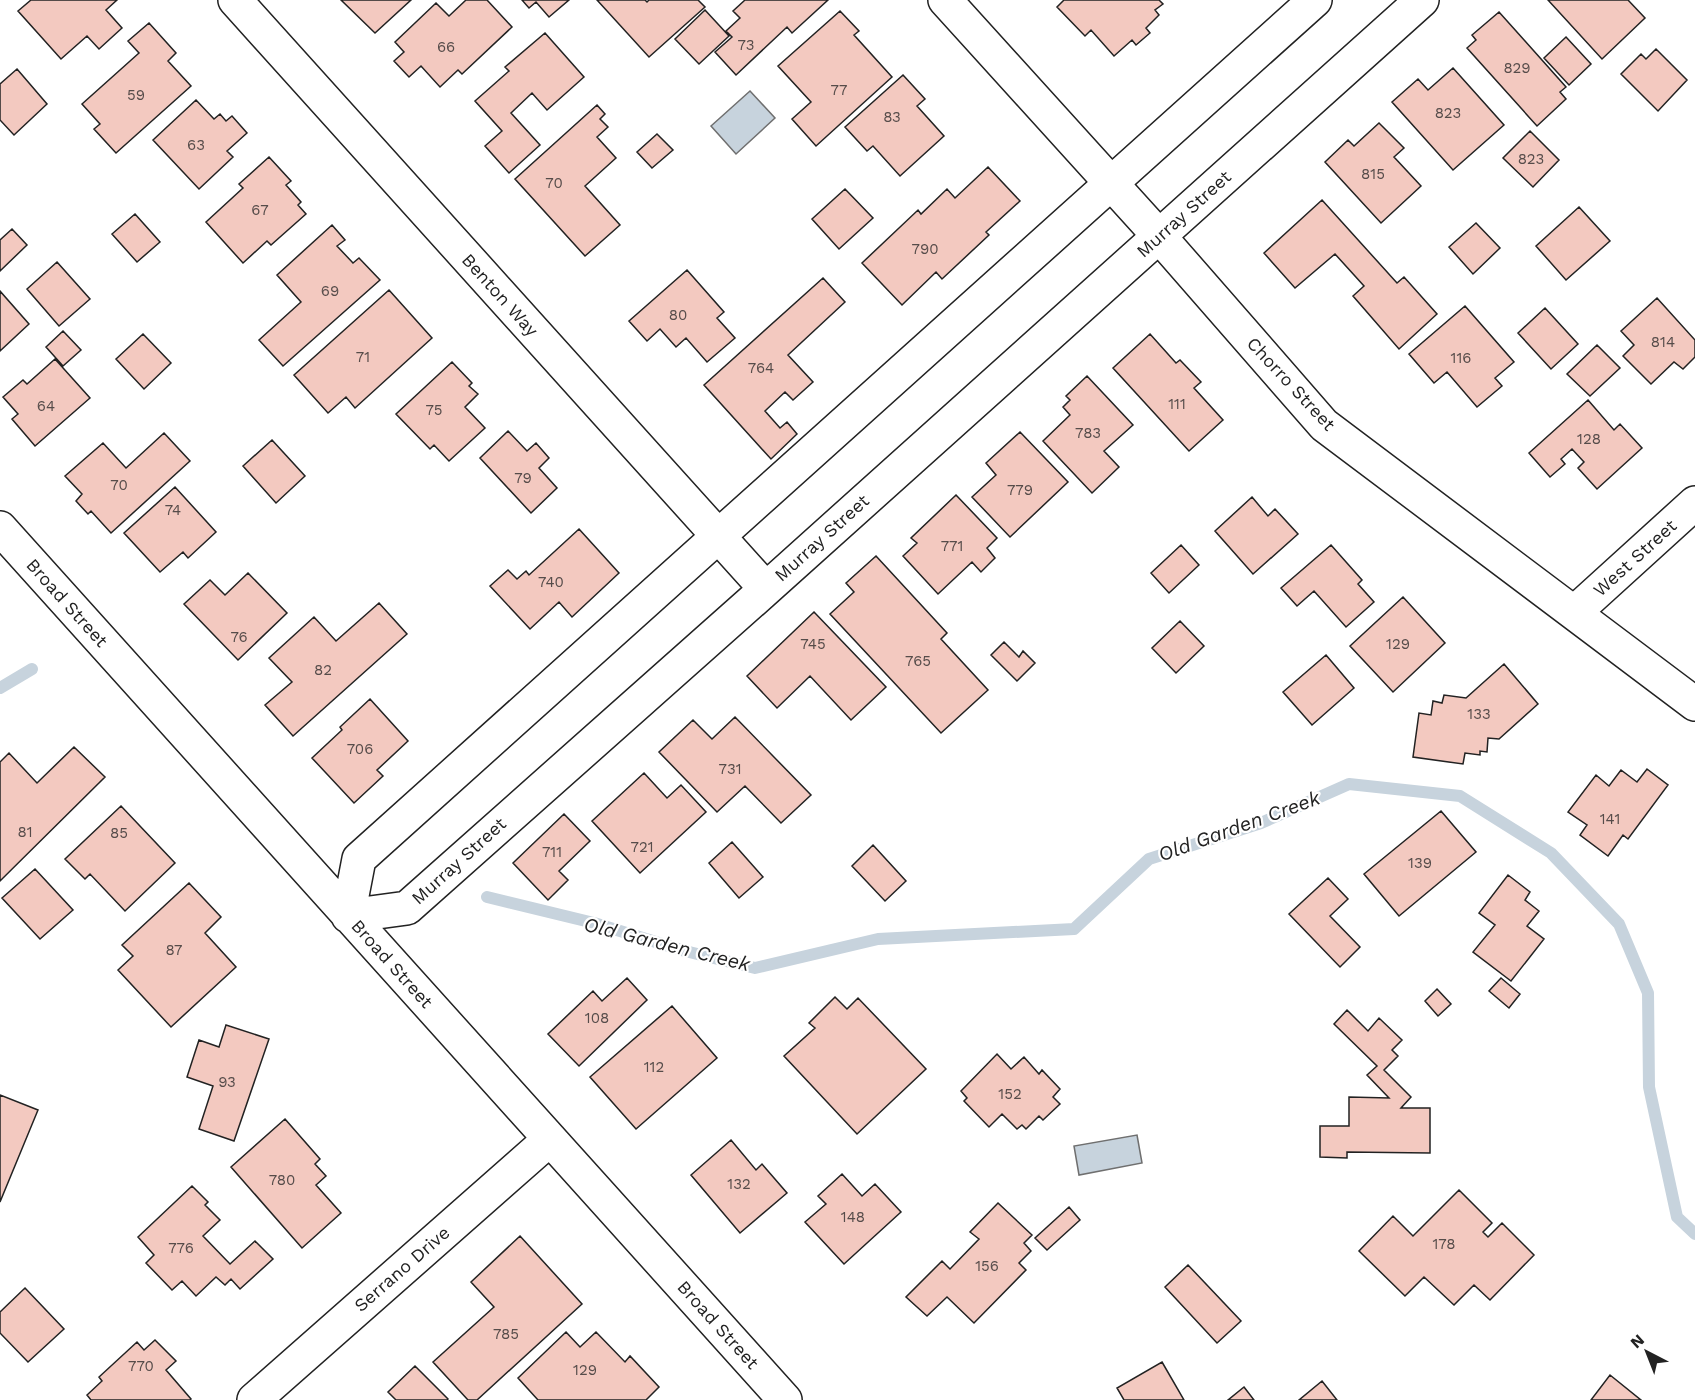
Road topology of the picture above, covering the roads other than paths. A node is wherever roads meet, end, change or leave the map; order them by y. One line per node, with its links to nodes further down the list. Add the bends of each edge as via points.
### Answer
1 (235, 0): 9 (street, Benton Way)
2 (945, 0): 5 (street, Chorro Street)
3 (1315, 0): 5 (street)
4 (1422, 0): 6 (street, Murray Street)
5 (1111, 184): 6 (street, Chorro Street); 9 (street)
6 (1159, 236): 10 (street, Murray Street); 11 (street, Chorro Street, via 1324,425)
7 (1695, 503): 11 (street, West Street)
8 (0, 528): 13 (street, Broad Street)
9 (717, 536): 10 (street, Benton Way); 13 (street, via 359,858)
10 (766, 589): 13 (street, Murray Street, via 407,908)
11 (1575, 612): 12 (street, Chorro Street)
12 (1695, 704)
13 (348, 916): 14 (street, Broad Street)
14 (550, 1139): 15 (street, Serrano Drive); 16 (street, Broad Street)
15 (254, 1400)
16 (785, 1400)

